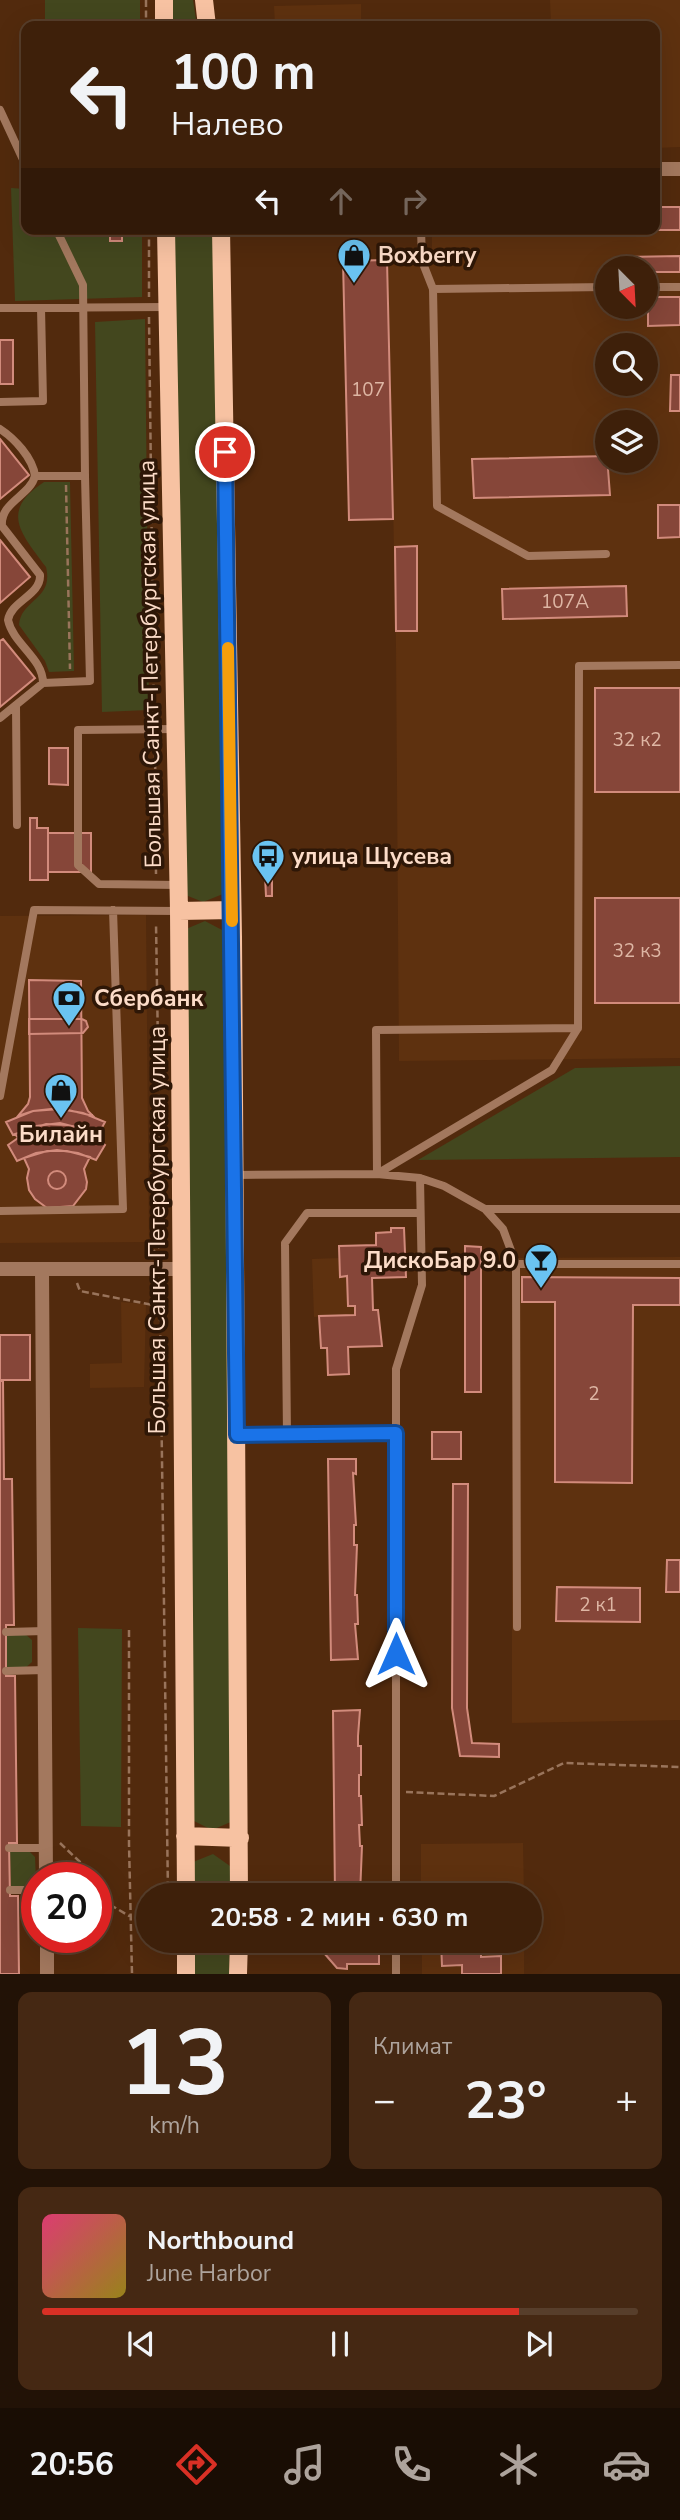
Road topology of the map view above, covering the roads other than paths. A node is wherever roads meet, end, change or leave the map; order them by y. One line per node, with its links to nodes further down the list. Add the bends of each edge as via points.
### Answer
1 (164, 0): 3 (main road)
2 (204, 0): 4 (main road)
3 (164, 21)
4 (206, 21)
5 (0, 110): 6 (lane)
6 (21, 155)
7 (660, 169): 8 (street)
8 (680, 169)
9 (60, 235): 19 (lane, via 83,285)
10 (165, 235): 17 (main road, Большая Санкт-Петербургская улица)
11 (220, 235): 34 (main road)
12 (421, 235): 16 (lane, via 422,261)
13 (595, 287): 16 (lane)
14 (658, 287): 15 (lane)
15 (680, 287)
16 (433, 289): 25 (lane, via 437,506 528,556)
17 (158, 307): 19 (lane); 30 (main road, Большая Санкт-Петербургская улица)
18 (41, 308): 19 (lane); 20 (lane); 21 (lane, via 43,401)
19 (84, 308): 24 (lane)
20 (0, 309)
21 (0, 402)
22 (0, 429): 23 (lane, via 32,464)
23 (35, 475): 24 (lane); 27 (lane, via 32,486 1,512 0,521 40,575 37,587 13,608 8,620 12,634 41,670)
24 (85, 476): 27 (lane, via 90,681)
25 (606, 554)
26 (680, 665): 36 (lane, via 579,666)
27 (43, 683): 28 (lane)
28 (16, 706): 29 (lane); 31 (lane)
29 (0, 718)
30 (175, 729): 32 (main road, Большая Санкт-Петербургская улица); 32 (lane, via 78,730 78,865 99,884)
31 (17, 825)
32 (178, 885): 35 (main road, Большая Санкт-Петербургская улица)
33 (113, 910): 35 (lane); 37 (lane, via 34,910); 43 (lane, via 123,1209)
34 (232, 910): 35 (main road); 39 (main road)
35 (179, 911): 48 (main road, Большая Санкт-Петербургская улица)
36 (578, 1028): 38 (lane, via 552,1070); 38 (lane, via 376,1030)
37 (0, 1096)
38 (377, 1174): 39 (lane); 40 (lane)
39 (235, 1175): 51 (main road)
40 (420, 1178): 41 (lane); 44 (lane)
41 (485, 1209): 42 (lane); 45 (lane, via 503,1229)
42 (680, 1209)
43 (0, 1211)
44 (420, 1213): 50 (lane, via 422,1285 396,1369); 52 (lane, via 307,1213 285,1243)
45 (516, 1264): 46 (lane); 53 (lane)
46 (680, 1264)
47 (0, 1269): 49 (street)
48 (182, 1269): 49 (street); 58 (main road, Большая Санкт-Петербургская улица)
49 (42, 1270): 55 (street)
50 (396, 1433): 52 (lane); 65 (lane)
51 (237, 1435): 52 (lane); 59 (main road)
52 (287, 1435)
53 (517, 1627)
54 (6, 1632): 55 (lane)
55 (45, 1632): 56 (street)
56 (45, 1670): 57 (lane); 61 (street)
57 (6, 1671)
58 (186, 1836): 59 (main road); 63 (main road, Большая Санкт-Петербургская улица)
59 (240, 1838): 64 (main road)
60 (9, 1848): 61 (lane)
61 (46, 1848): 62 (street)
62 (46, 1862)
63 (186, 1883)
64 (239, 1883)
65 (396, 1883)
66 (10, 1890): 67 (lane)
67 (21, 1890)
68 (47, 1953): 72 (street)
69 (186, 1953): 73 (main road)
70 (239, 1953): 74 (main road)
71 (396, 1953): 75 (lane)
72 (47, 1974)
73 (186, 1974)
74 (238, 1974)
75 (396, 1974)

